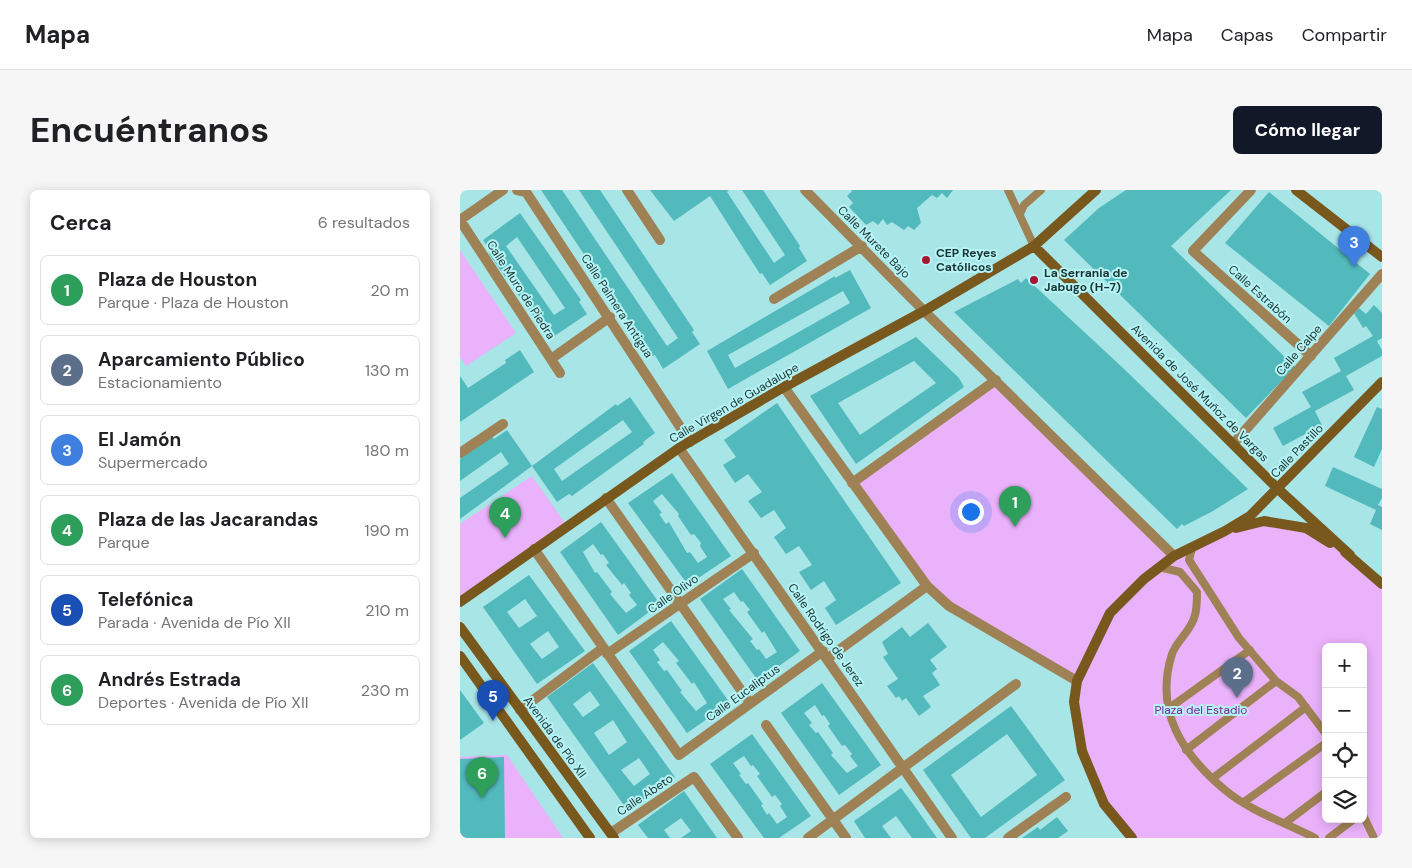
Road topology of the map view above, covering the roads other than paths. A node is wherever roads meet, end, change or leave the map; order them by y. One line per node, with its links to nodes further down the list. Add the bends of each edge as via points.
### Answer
1 (504, 190): 11 (street)
2 (517, 190): 19 (street, Calle Palmera Antigua, via 526,192)
3 (627, 190): 12 (street)
4 (804, 190): 13 (street, Calle Murete Bajo)
5 (1008, 190): 10 (lane)
6 (1041, 190): 10 (lane, via 1024,205)
7 (1096, 190): 14 (street, Calle Virgen de Guadalupe)
8 (1251, 190): 20 (street, Calle Estrabón, via 1193,250)
9 (1296, 190): 15 (street)
10 (1020, 214): 14 (lane)
11 (460, 220): 21 (street, Calle Muro de Piedra)
12 (660, 240)
13 (862, 246): 17 (street); 18 (street, Calle Murete Bajo)
14 (1034, 246): 18 (street, Calle Virgen de Guadalupe); 28 (street, Avenida de José Muñoz de Vargas)
15 (1382, 257)
16 (1382, 274): 20 (street, Calle Calpe)
17 (774, 299)
18 (924, 312): 23 (street, Calle Murete Bajo); 24 (street, Calle Virgen de Guadalupe)
19 (610, 318): 21 (street); 27 (street, Calle Palmera Antigua)
20 (1311, 356): 28 (street, Calle Calpe)
21 (551, 359): 22 (street, Calle Muro de Piedra)
22 (560, 373)
23 (996, 380): 31 (street); 39 (street, Calle Murete Bajo)
24 (784, 387): 27 (street, Calle Virgen de Guadalupe); 31 (street)
25 (1380, 387): 32 (street, Calle Pastillo)
26 (503, 424): 30 (street)
27 (690, 442): 29 (street, Calle Virgen de Guadalupe)
28 (1234, 443): 32 (street, Avenida de José Muñoz de Vargas)
29 (679, 448): 33 (street, Calle Virgen de Guadalupe); 37 (street, Calle Rodrigo de Jerez)
30 (460, 453)
31 (852, 483): 42 (street)
32 (1278, 489): 34 (street, Calle Pastillo, via 1250,516); 38 (street, Avenida de José Muñoz de Vargas)
33 (606, 498): 36 (street, Calle Virgen de Guadalupe); 44 (street)
34 (1225, 531): 35 (street); 38 (street, Avenida de José Muñoz de Vargas, via 1264,521 1306,528)
35 (1192, 548): 39 (street); 46 (lane, via 1189,560)
36 (534, 549): 43 (street, Calle Virgen de Guadalupe); 47 (street)
37 (754, 553): 44 (street, Calle Olivo); 48 (street, Calle Rodrigo de Jerez)
38 (1350, 555): 41 (street, Avenida de José Muñoz de Vargas)
39 (1174, 556): 40 (street)
40 (1159, 567): 50 (street, via 1110,614); 55 (lane, via 1180,572 1197,592 1195,616 1172,653 1166,695)
41 (1382, 584)
42 (927, 586): 48 (street, Calle Eucaliptus); 50 (street, via 949,606)
43 (460, 602)
44 (681, 604): 47 (street, Calle Olivo); 53 (street)
45 (460, 627): 56 (street, Avenida de Pío XII)
46 (1250, 650): 51 (lane); 55 (lane)
47 (605, 651): 53 (street, Calle Eucaliptus, via 679,755); 56 (street, Calle Olivo)
48 (825, 655): 53 (street, Calle Eucaliptus); 61 (street, Calle Rodrigo de Jerez)
49 (460, 656): 71 (street)
50 (1077, 681): 77 (street, via 1074,702 1082,751 1104,804)
51 (1276, 681): 54 (lane); 60 (lane)
52 (1016, 684): 61 (street)
53 (750, 703)
54 (1306, 707): 58 (lane); 62 (lane)
55 (1168, 709): 60 (lane, via 1170,721)
56 (520, 710): 70 (street, Avenida de Pío XII)
57 (766, 725): 66 (street)
58 (1325, 733)
59 (1322, 747): 65 (lane)
60 (1186, 750): 62 (lane)
61 (902, 768): 66 (street); 75 (street, Calle Rodrigo de Jerez)
62 (1213, 778): 65 (lane)
63 (1322, 795): 67 (lane)
64 (1066, 797): 76 (street)
65 (1244, 802): 67 (lane)
66 (834, 820): 73 (street); 74 (street)
67 (1285, 823): 78 (lane)
68 (1349, 823): 79 (lane)
69 (1367, 823): 80 (lane)
70 (612, 836): 72 (street, Calle Abeto, via 694,777)
71 (590, 838)
72 (738, 838)
73 (808, 838)
74 (846, 838)
75 (952, 838)
76 (1008, 838)
77 (1132, 838)
78 (1315, 838)
79 (1329, 838)
80 (1374, 838)

